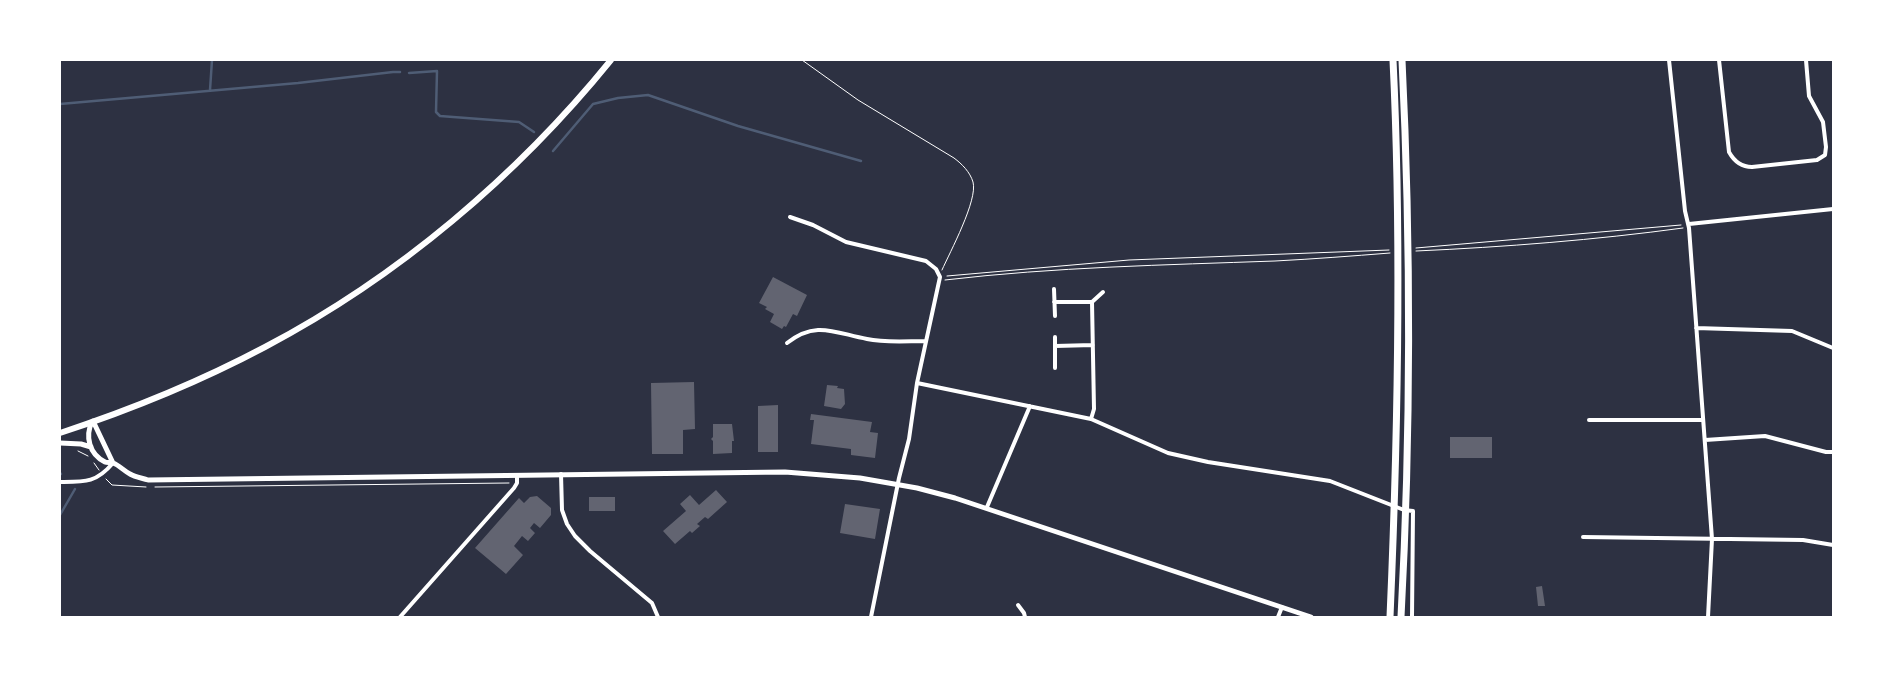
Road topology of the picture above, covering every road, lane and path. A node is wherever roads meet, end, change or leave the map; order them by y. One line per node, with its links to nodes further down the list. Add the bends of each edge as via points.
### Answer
1 (611, 60): 34 (main road, via 562,117 485,193 372,282 296,330 203,378)
2 (802, 60): 15 (path, via 858,100 954,158 970,174 972,199)
3 (1393, 60): 14 (highway, via 1397,238)
4 (1402, 60): 13 (highway)
5 (1669, 60): 10 (street)
6 (1719, 60): 7 (street, via 1729,152 1742,165 1752,167 1816,160 1825,155 1823,122 1809,96)
7 (1806, 60)
8 (1833, 209): 10 (street)
9 (790, 217): 15 (street, via 846,242 926,261 936,269)
10 (1689, 226): 11 (path); 13 (path, via 1575,240); 21 (street)
11 (1414, 248)
12 (1389, 250): 15 (path, via 1129,260 1021,268)
13 (1411, 254): 61 (highway)
14 (1394, 255): 15 (path, via 1093,267); 60 (highway, via 1395,474)
15 (939, 279): 23 (street)
16 (1054, 289): 18 (street)
17 (1103, 292): 19 (street)
18 (1054, 302): 19 (street); 20 (street)
19 (1092, 302): 25 (street)
20 (1055, 316)
21 (1696, 328): 27 (street, via 1792,331); 33 (street)
22 (1055, 337): 26 (street)
23 (925, 341): 24 (street, via 868,340 822,329 798,334); 29 (street)
24 (787, 344)
25 (1094, 345): 26 (street); 31 (street)
26 (1055, 346): 28 (street)
27 (1833, 348)
28 (1055, 368)
29 (917, 383): 30 (street); 47 (street)
30 (1030, 406): 31 (street); 48 (street)
31 (1092, 419): 62 (street, via 1168,453 1330,481 1413,511)
32 (1589, 420): 33 (street)
33 (1704, 420): 36 (street)
34 (92, 422): 35 (main road); 38 (street, via 88,430); 41 (street)
35 (60, 433)
36 (1705, 440): 40 (street, via 1765,436); 50 (street)
37 (60, 443): 38 (street)
38 (91, 447): 41 (street, via 105,462)
39 (75, 450): 43 (path, via 88,456)
40 (1833, 452)
41 (113, 463): 43 (street); 44 (street, via 148,480)
42 (561, 474): 44 (street); 47 (street, via 785,472 837,475); 55 (street, via 562,510 575,536 652,603)
43 (103, 475): 45 (street, via 83,482); 46 (path, via 112,485 121,487)
44 (517, 475): 46 (street)
45 (60, 482)
46 (517, 483): 54 (street)
47 (898, 484): 48 (street); 56 (street)
48 (987, 507): 53 (street)
49 (1582, 537): 50 (street)
50 (1712, 539): 51 (street, via 1803,540); 63 (street)
51 (1833, 545)
52 (1018, 605): 57 (street)
53 (1282, 607): 58 (street); 59 (street)
54 (400, 617)
55 (658, 617)
56 (871, 617)
57 (1025, 617)
58 (1278, 617)
59 (1311, 617)
60 (1390, 617)
61 (1401, 617)
62 (1412, 617)
63 (1708, 617)

